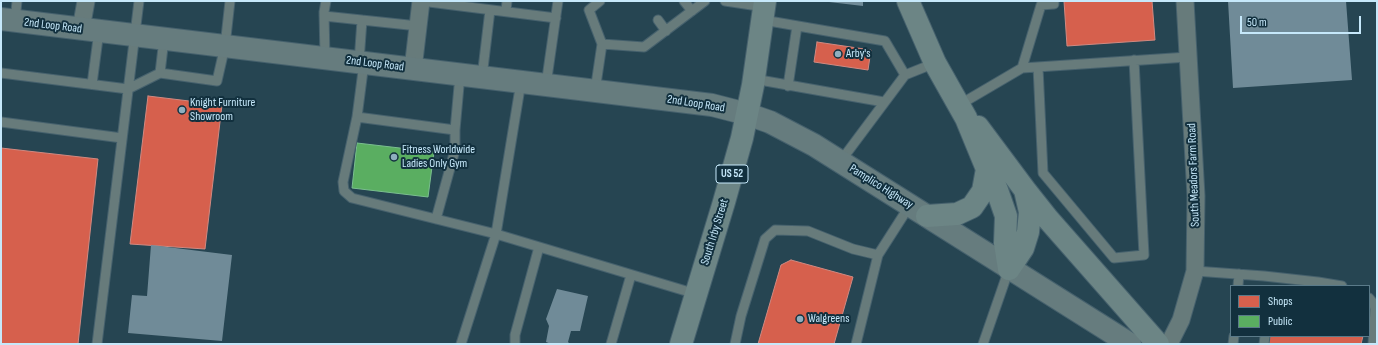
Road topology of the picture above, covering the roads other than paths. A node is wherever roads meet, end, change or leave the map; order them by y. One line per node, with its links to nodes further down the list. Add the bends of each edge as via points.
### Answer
1 (86, 1): 27 (street)
2 (139, 1): 29 (lane)
3 (230, 1): 32 (lane)
4 (326, 1): 21 (lane)
5 (421, 1): 17 (lane); 25 (street)
6 (507, 1): 18 (lane)
7 (558, 1): 22 (lane)
8 (600, 1): 15 (lane)
9 (684, 1): 19 (lane)
10 (705, 1): 19 (lane)
11 (725, 1): 16 (lane)
12 (908, 1): 36 (main road)
13 (1054, 1): 39 (lane, via 1054,4 1041,5)
14 (1185, 1): 33 (street, South Meadors Farm Road)
15 (590, 5): 31 (lane)
16 (764, 9): 26 (lane); 46 (main road, South Irby Street / US 52)
17 (490, 10): 18 (lane); 45 (lane)
18 (506, 11): 22 (lane)
19 (692, 11): 28 (lane)
20 (11, 14): 27 (main road, 2nd Loop Road)
21 (324, 16): 23 (lane); 34 (lane)
22 (556, 18): 49 (lane)
23 (362, 20): 25 (lane); 37 (lane)
24 (658, 20): 28 (lane)
25 (418, 26): 40 (street)
26 (797, 26): 44 (lane, via 885,41); 50 (lane)
27 (90, 30): 29 (main road, 2nd Loop Road); 48 (lane)
28 (666, 31): 31 (lane, via 644,47)
29 (134, 35): 30 (main road, 2nd Loop Road); 51 (lane)
30 (164, 39): 32 (main road, 2nd Loop Road); 42 (lane)
31 (602, 44): 52 (lane)
32 (225, 46): 34 (main road, 2nd Loop Road); 42 (lane, via 217,80)
33 (1188, 57): 35 (lane); 69 (street, South Meadors Farm Road, via 1196,196)
34 (325, 58): 37 (main road, 2nd Loop Road)
35 (1134, 60): 38 (lane); 38 (lane, via 1144,255 1114,258 1043,173)
36 (935, 62): 44 (lane); 54 (main road)
37 (362, 63): 40 (main road, 2nd Loop Road); 56 (lane)
38 (1038, 67): 39 (lane)
39 (1022, 68): 54 (lane)
40 (413, 69): 43 (main road, 2nd Loop Road)
41 (1, 73): 48 (lane)
42 (160, 73): 51 (lane)
43 (460, 75): 45 (main road, 2nd Loop Road); 58 (lane)
44 (905, 75): 53 (lane)
45 (482, 77): 47 (main road, 2nd Loop Road)
46 (753, 79): 50 (lane); 55 (main road, South Irby Street / US 52)
47 (521, 82): 49 (main road, 2nd Loop Road); 65 (lane)
48 (92, 84): 51 (lane)
49 (546, 85): 52 (main road, 2nd Loop Road)
50 (788, 86): 53 (lane)
51 (128, 88): 59 (lane)
52 (596, 91): 55 (main road, 2nd Loop Road, via 712,105)
53 (884, 102): 60 (lane)
54 (962, 111): 61 (main road); 62 (main road, via 979,127)
55 (747, 114): 60 (main road, Pamplico Highway, via 770,122); 74 (main road, South Irby Street / US 52)
56 (357, 118): 58 (lane); 64 (lane, via 343,182 344,191 352,198)
57 (1, 122): 59 (lane)
58 (455, 130): 64 (lane, via 455,150)
59 (122, 138): 78 (lane)
60 (840, 162): 63 (main road, Pamplico Highway)
61 (987, 169): 63 (main road, via 983,191 972,207 958,214); 68 (main road, via 1006,216 1005,243)
62 (1025, 190): 68 (main road, via 1030,212 1028,232); 85 (main road)
63 (919, 210): 67 (lane); 68 (main road, Pamplico Highway)
64 (436, 219): 65 (lane)
65 (496, 234): 66 (lane); 79 (lane)
66 (539, 247): 70 (lane); 76 (lane)
67 (878, 255): 82 (lane, via 853,249 808,231 775,230 765,239); 83 (lane)
68 (1009, 269): 77 (main road, Pamplico Highway); 84 (lane)
69 (1195, 271): 71 (lane); 86 (street, South Meadors Farm Road, via 1181,320)
70 (631, 274): 74 (lane); 80 (lane)
71 (1240, 274): 72 (lane); 73 (lane)
72 (1238, 285)
73 (1336, 285)
74 (696, 294): 81 (main road, South Irby Street / US 52)
75 (1370, 299): 87 (lane, via 1375,309)
76 (515, 339)
77 (1117, 340)
78 (97, 344)
79 (461, 344)
80 (611, 344)
81 (681, 344)
82 (735, 344)
83 (856, 344)
84 (983, 344)
85 (1158, 344)
86 (1169, 344)
87 (1373, 344)

